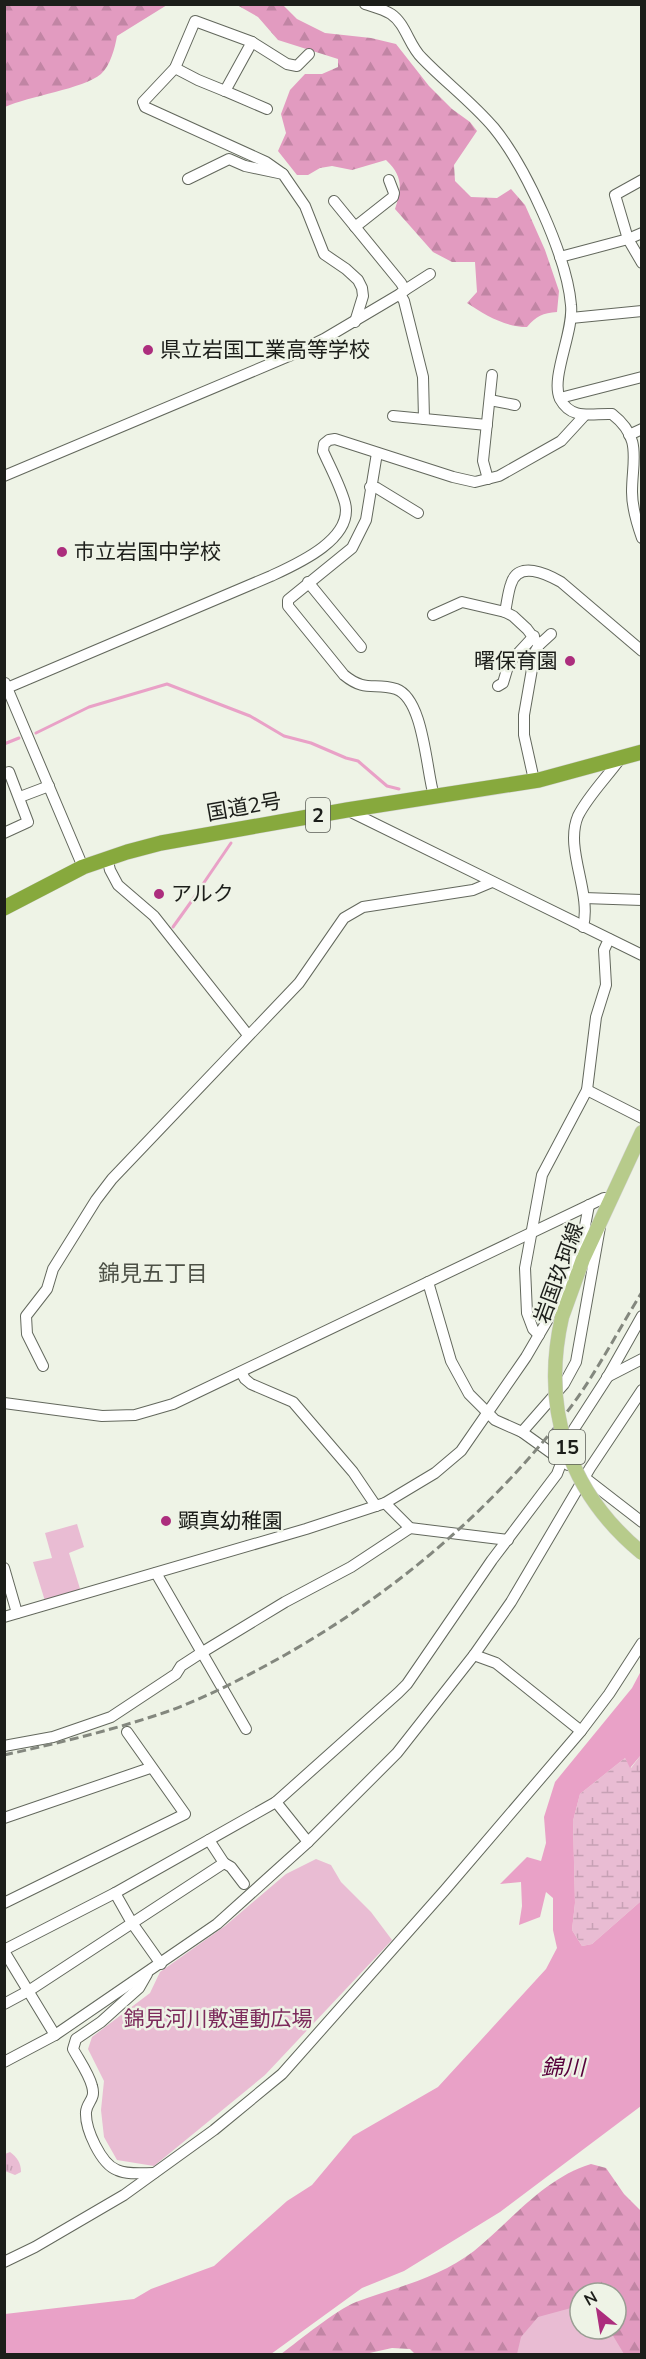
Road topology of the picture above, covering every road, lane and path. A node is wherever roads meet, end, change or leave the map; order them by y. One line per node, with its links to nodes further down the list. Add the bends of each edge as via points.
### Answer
1 (365, 4): 15 (street, via 393,16 420,57 494,129 529,185)
2 (252, 42): 3 (street, via 287,64 297,66); 4 (street, via 195,21); 5 (street)
3 (309, 54)
4 (175, 68): 5 (street); 7 (street, via 143,102 145,107 266,162)
5 (225, 92): 6 (street)
6 (267, 108)
7 (283, 174): 8 (street, via 229,159); 21 (street, via 305,206 324,254 346,269 362,288)
8 (188, 179)
9 (389, 180): 12 (street, via 393,197)
10 (642, 180): 14 (street, via 615,195)
11 (334, 201): 12 (street)
12 (355, 227): 18 (street)
13 (642, 233): 14 (street)
14 (628, 239): 15 (street); 16 (street)
15 (560, 258): 20 (street)
16 (642, 264)
17 (430, 274): 18 (street)
18 (402, 292): 21 (street); 29 (street, via 423,377)
19 (642, 311): 20 (street)
20 (571, 318): 24 (street, via 558,379)
21 (355, 322): 34 (street, via 289,356)
22 (492, 375): 25 (street)
23 (642, 377): 24 (street)
24 (560, 398): 28 (street, via 575,414)
25 (490, 400): 26 (street); 30 (street)
26 (515, 405)
27 (393, 416): 29 (street)
28 (584, 416): 32 (street, via 612,414); 35 (street, via 561,441)
29 (424, 419): 30 (street)
30 (487, 425): 35 (street, via 483,461)
31 (642, 429): 32 (street)
32 (629, 435): 37 (street, via 635,452 632,494)
33 (377, 453): 35 (street, via 453,477 476,482); 36 (street); 47 (street, via 335,439 324,444 323,451 346,513 339,533 296,564)
34 (4, 476)
35 (489, 479)
36 (370, 487): 38 (street); 40 (street, via 364,526 352,548)
37 (638, 512): 39 (street)
38 (418, 513)
39 (642, 538)
40 (308, 582): 45 (street); 54 (street, via 288,600 288,606 354,683 391,688 409,699 422,732)
41 (506, 612): 42 (street, via 462,602); 44 (street); 46 (street, via 511,581 517,574 546,573)
42 (433, 615)
43 (551, 634): 44 (street)
44 (537, 640): 48 (street, via 508,663); 52 (street, via 524,715 524,735)
45 (361, 647)
46 (642, 651)
47 (6, 685): 53 (street)
48 (498, 686)
49 (642, 753): 50 (highway, 国道2号 / 2)
50 (620, 759): 52 (highway, 国道2号 / 2); 61 (street, via 578,817 574,836)
51 (4, 774): 55 (street, via 9,772)
52 (534, 780): 54 (highway, 国道2号 / 2)
53 (49, 786): 55 (street); 59 (street)
54 (434, 796): 56 (highway, 国道2号 / 2)
55 (20, 797): 57 (street, via 28,822)
56 (347, 810): 58 (highway, 国道2号 / 2, via 161,843); 60 (street)
57 (4, 833)
58 (107, 858): 59 (highway, 国道2号 / 2); 67 (street, via 118,885 159,923)
59 (83, 867): 63 (highway, 国道2号 / 2)
60 (492, 882): 64 (street); 67 (street, via 472,890 363,907 344,918 299,983)
61 (584, 898): 62 (street); 64 (street, via 587,914)
62 (642, 900)
63 (4, 908)
64 (583, 927): 65 (street)
65 (609, 939): 66 (street); 68 (street, via 604,950 606,985 596,1017)
66 (642, 955)
67 (248, 1035): 81 (street, via 112,1179 52,1269 47,1289 26,1316 27,1334)
68 (587, 1090): 69 (street); 74 (street, via 542,1175)
69 (642, 1118)
70 (642, 1132): 71 (main road, 岩国玖珂線 / 15)
71 (611, 1199): 72 (street); 73 (main road, 岩国玖珂線 / 15)
72 (589, 1205): 74 (street); 77 (street, via 573,1264)
73 (600, 1221): 78 (street); 94 (main road, 岩国玖珂線 / 15, bridge, via 562,1317 554,1364 559,1419 570,1457 595,1506)
74 (533, 1231): 75 (street); 79 (street, via 525,1268 527,1312)
75 (428, 1282): 82 (street); 86 (street, via 443,1340 460,1381)
76 (642, 1316): 83 (street)
77 (547, 1321): 78 (street); 79 (street)
78 (581, 1332): 87 (street, via 576,1362 564,1384)
79 (539, 1335): 86 (street)
80 (642, 1359): 83 (street)
81 (43, 1366)
82 (241, 1372): 85 (street, via 173,1404 135,1415 102,1416); 90 (street, via 251,1384 293,1402)
83 (607, 1378): 88 (street, via 574,1429)
84 (642, 1390): 89 (street)
85 (4, 1403)
86 (487, 1414): 87 (street); 90 (street, via 449,1463)
87 (522, 1432): 88 (street)
88 (563, 1461): 89 (street); 93 (street)
89 (584, 1478): 91 (street); 101 (street, via 511,1602)
90 (380, 1505): 92 (street); 96 (street)
91 (642, 1522)
92 (410, 1528): 93 (street); 100 (street, via 351,1567)
93 (508, 1540): 107 (street, via 407,1684)
94 (642, 1553)
95 (4, 1568): 97 (street)
96 (156, 1573): 97 (street); 100 (street)
97 (17, 1613): 98 (street)
98 (4, 1617)
99 (642, 1643): 103 (street)
100 (201, 1653): 102 (street); 105 (street, via 111,1718 53,1737)
101 (474, 1655): 103 (street, via 496,1663); 110 (street, via 397,1753)
102 (246, 1730)
103 (581, 1731): 123 (street, via 282,2073)
104 (127, 1732): 106 (street)
105 (4, 1746)
106 (150, 1768): 108 (street); 114 (street, via 185,1814)
107 (276, 1802): 109 (street); 110 (street)
108 (4, 1818)
109 (209, 1840): 111 (street); 113 (street)
110 (308, 1842): 117 (street, via 217,1924)
111 (224, 1863): 112 (street); 115 (street)
112 (244, 1884)
113 (115, 1893): 115 (street); 116 (street)
114 (4, 1903)
115 (132, 1923): 117 (street); 119 (street)
116 (4, 1951): 119 (street)
117 (161, 1964): 118 (street)
118 (149, 1972): 121 (street); 123 (street, via 139,1988 76,2039 73,2049 92,2085 93,2098 86,2110 88,2130 105,2162 116,2170)
119 (28, 1990): 120 (street); 121 (street)
120 (4, 2004)
121 (55, 2035): 122 (street)
122 (4, 2062)
123 (155, 2173): 124 (street, via 124,2195)
124 (4, 2262)

